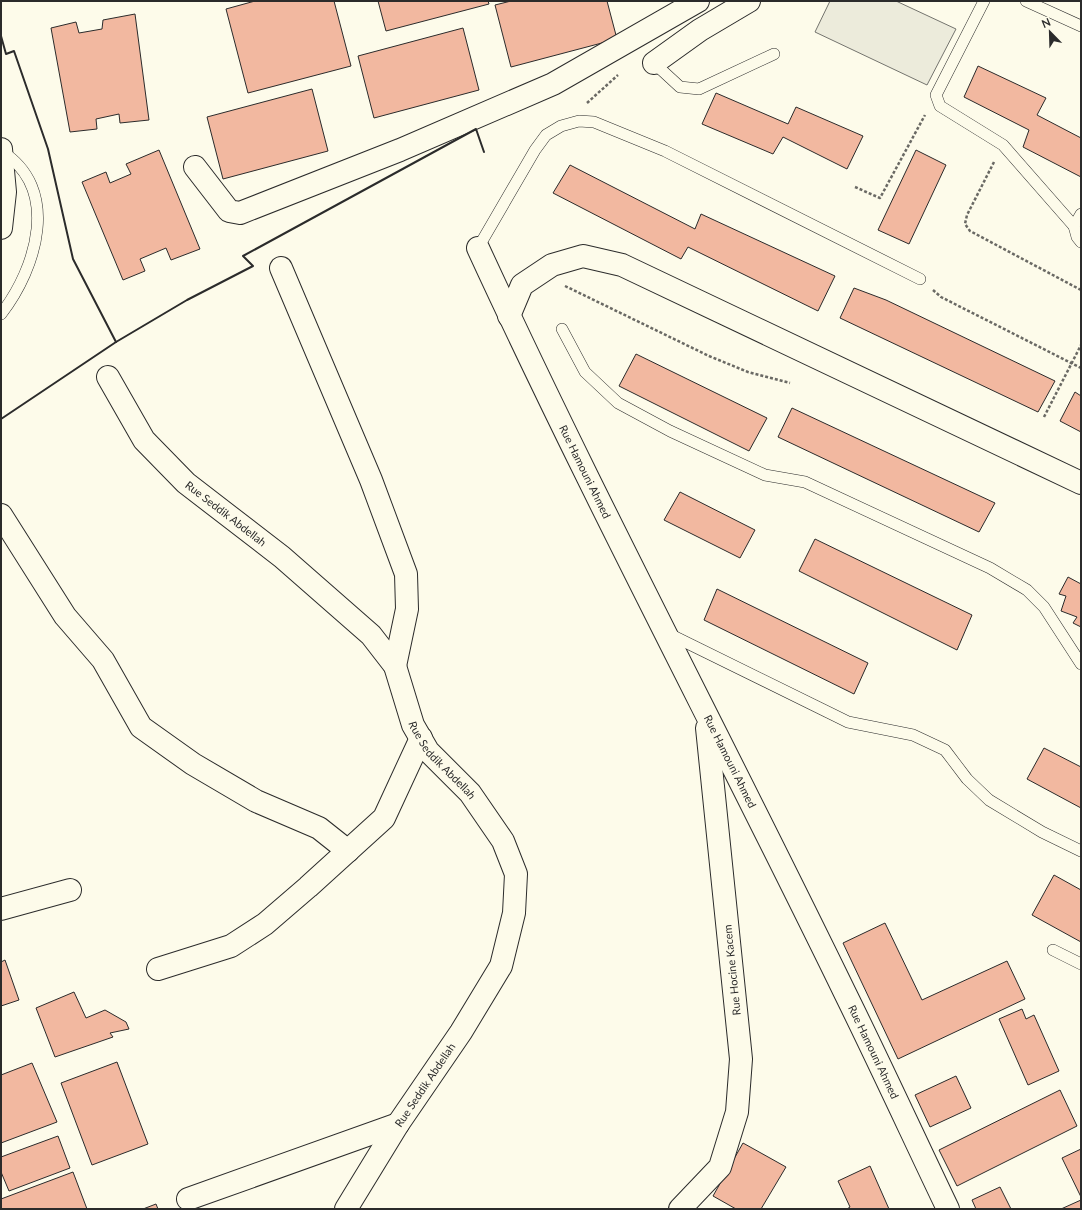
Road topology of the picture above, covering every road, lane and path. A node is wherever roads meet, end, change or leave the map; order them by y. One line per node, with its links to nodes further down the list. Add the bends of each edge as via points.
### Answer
1 (698, 1): 13 (main road, via 553,84 400,150 240,213 229,211)
2 (749, 1): 7 (main road, via 700,30)
3 (984, 1): 9 (lane)
4 (1026, 1): 5 (lane)
5 (1081, 26)
6 (774, 54): 7 (lane, via 699,89 680,87)
7 (654, 63)
8 (620, 74): 10 (path)
9 (936, 95): 11 (lane, via 940,106); 14 (path, via 880,198)
10 (561, 126): 19 (lane, via 546,135 535,150); 22 (lane, via 579,121 594,122 665,150)
11 (1003, 145): 16 (lane); 23 (path, via 967,215 965,224 970,231)
12 (1, 150): 17 (main road, via 5,192); 24 (lane, via 27,174 38,206 33,248 27,268 18,288)
13 (195, 167)
14 (855, 188)
15 (1081, 214): 16 (lane)
16 (1074, 226): 18 (lane)
17 (1, 228)
18 (1081, 242)
19 (478, 248): 25 (main road, Rue Hamouni Ahmed)
20 (281, 268): 37 (main road, via 371,480 406,574 407,609)
21 (538, 274): 25 (main road, via 522,285); 31 (path, via 709,356 748,372); 33 (main road, via 552,265 583,256 622,265)
22 (920, 279): 28 (path, via 941,297)
23 (1081, 290)
24 (1, 314)
25 (509, 316): 35 (main road, Rue Hamouni Ahmed)
26 (562, 329): 36 (lane, via 585,372 618,403 670,432 765,475 805,482 990,568 1027,590 1044,607)
27 (1081, 345): 28 (path)
28 (1072, 364): 29 (path); 32 (path)
29 (1081, 368)
30 (108, 377): 37 (main road, Rue Seddik Abdellah, via 144,440 186,483 282,557 359,624)
31 (790, 383)
32 (1044, 417)
33 (1081, 483)
34 (1, 514): 41 (main road, via 65,616 103,660 141,727 193,764 256,801 319,828)
35 (663, 631): 38 (main road, Rue Hamouni Ahmed); 40 (lane, via 848,722 913,735 945,750 967,779 988,800 1042,832)
36 (1081, 664)
37 (395, 666): 39 (main road, Rue Seddik Abdellah, via 413,725)
38 (706, 714): 50 (main road, Rue Hocine Kacem, via 741,1060 737,1112 720,1167); 51 (main road, Rue Hamouni Ahmed, via 846,995)
39 (420, 738): 41 (main road, via 384,818); 47 (main road, Rue Seddik Abdellah, via 428,751 470,793 503,841 516,874 514,913 501,966 461,1032)
40 (1081, 851)
41 (348, 852): 46 (main road, via 265,924 231,946)
42 (70, 890): 43 (main road)
43 (1, 909)
44 (1053, 950): 45 (lane)
45 (1081, 964)
46 (158, 969)
47 (398, 1124): 48 (main road); 49 (main road, Rue Seddik Abdellah)
48 (188, 1199)
49 (346, 1209)
50 (680, 1209)
51 (948, 1209)

